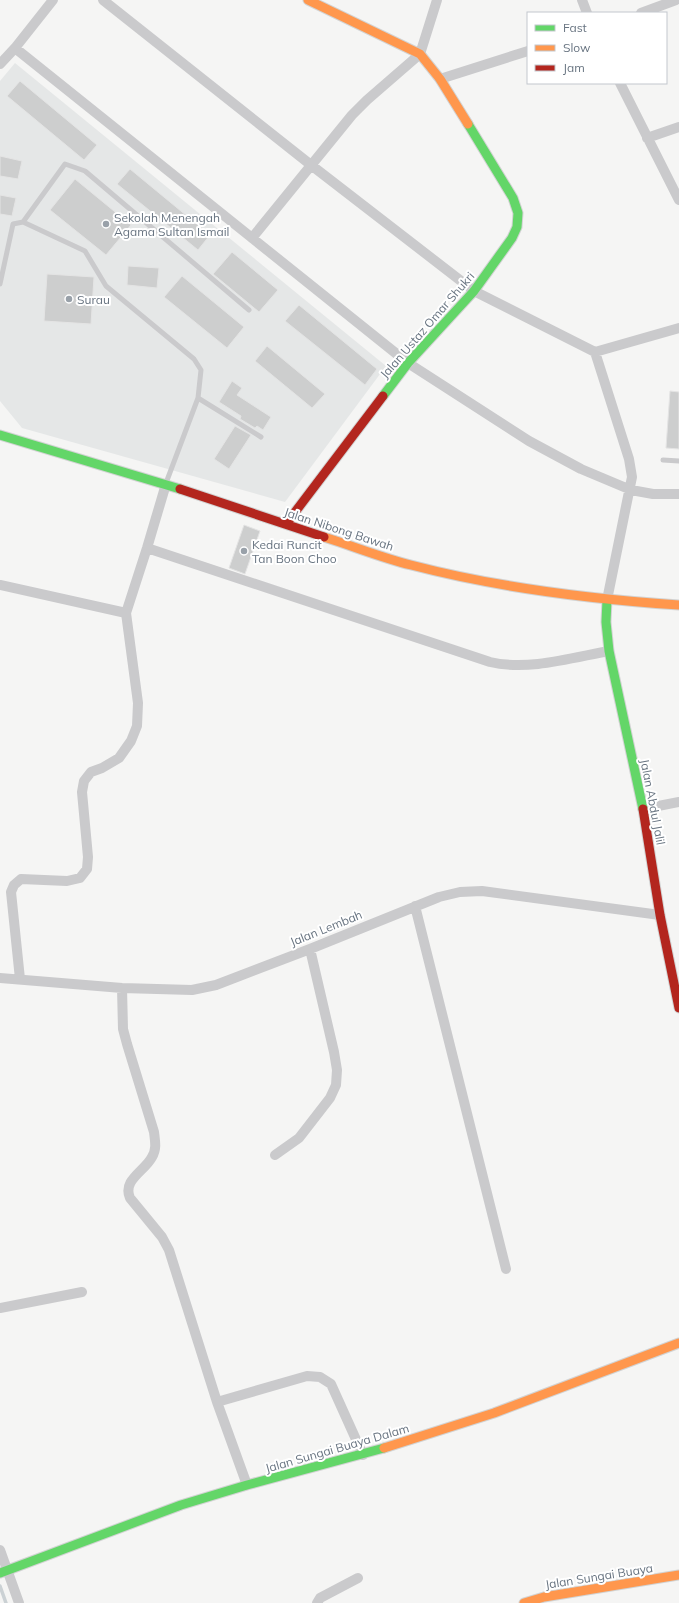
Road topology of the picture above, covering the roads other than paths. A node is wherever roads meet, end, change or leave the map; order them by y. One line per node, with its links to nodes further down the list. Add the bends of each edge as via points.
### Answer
1 (53, 0): 9 (street)
2 (103, 0): 17 (street)
3 (308, 0): 11 (street, Jalan Ustaz Omar Shukri)
4 (437, 0): 11 (street)
5 (582, 0): 7 (street)
6 (676, 0): 8 (street)
7 (588, 12)
8 (644, 12)
9 (15, 48): 12 (street); 20 (street)
10 (527, 51): 13 (street)
11 (420, 54): 13 (street, Jalan Ustaz Omar Shukri); 17 (street, via 352,115)
12 (0, 64)
13 (440, 79): 22 (street, Jalan Ustaz Omar Shukri, via 504,181 518,213 517,226 512,238)
14 (620, 84): 16 (street)
15 (679, 126): 16 (street)
16 (647, 138): 18 (street)
17 (311, 165): 20 (street); 22 (street)
18 (679, 200)
19 (23, 222): 21 (lane, via 13,224); 23 (lane, via 65,164 85,171); 27 (lane, via 85,251 106,286 194,358 201,370)
20 (252, 238): 26 (street)
21 (0, 284)
22 (474, 291): 25 (street); 26 (street, Jalan Ustaz Omar Shukri)
23 (249, 310)
24 (679, 328): 25 (street)
25 (595, 352): 33 (street, via 629,459)
26 (408, 363): 33 (street, via 529,441 581,469); 35 (street, Jalan Ustaz Omar Shukri)
27 (198, 398): 29 (lane); 32 (lane)
28 (0, 435): 32 (street, Jalan Nibong Bawah)
29 (261, 437)
30 (663, 460): 31 (lane)
31 (679, 461)
32 (166, 484): 35 (street, Jalan Nibong Bawah); 36 (street)
33 (631, 490): 34 (street, via 653,494); 38 (street)
34 (679, 494)
35 (286, 524): 38 (street, Jalan Nibong Bawah, via 410,565 452,575 502,586)
36 (147, 548): 40 (street); 41 (street, via 504,666 533,665)
37 (0, 585): 40 (street)
38 (607, 600): 39 (street, Jalan Nibong Bawah); 41 (street, Jalan Abdul Jalil)
39 (679, 605)
40 (126, 613): 48 (street, via 138,703 137,726 132,742 119,758 91,772 84,781 82,792 88,857 87,869 80,878 67,881 21,879 14,884 11,892)
41 (609, 651): 43 (street, Jalan Abdul Jalil)
42 (679, 802): 43 (street)
43 (643, 809): 45 (street, Jalan Abdul Jalil)
44 (415, 906): 45 (street, Jalan Lembah, via 460,892 482,891); 46 (street, Jalan Lembah); 52 (street)
45 (660, 914): 50 (street, Jalan Abdul Jalil)
46 (310, 949): 49 (street, Jalan Lembah, via 216,985 192,990); 51 (street, via 334,1052 336,1085 330,1098 299,1138)
47 (0, 978): 48 (street, Jalan Lembah)
48 (20, 979): 49 (street, Jalan Lembah)
49 (122, 988): 56 (street, via 123,1029 156,1145 153,1156 130,1183 127,1192 169,1250)
50 (679, 1008)
51 (275, 1155)
52 (506, 1269)
53 (82, 1292): 54 (street)
54 (0, 1308)
55 (679, 1343): 57 (street, Jalan Sungai Buaya Dalam, via 494,1413)
56 (217, 1402): 57 (street, via 307,1376 320,1377 331,1384); 58 (street)
57 (363, 1455): 58 (street, Jalan Sungai Buaya Dalam)
58 (246, 1485): 60 (street, Jalan Sungai Buaya Dalam, via 144,1518)
59 (0, 1550): 60 (street)
60 (3, 1572): 63 (street)
61 (679, 1575): 65 (street, Jalan Sungai Buaya, via 544,1597)
62 (358, 1578): 64 (street, via 320,1598)
63 (19, 1603)
64 (317, 1603)
65 (524, 1603)

